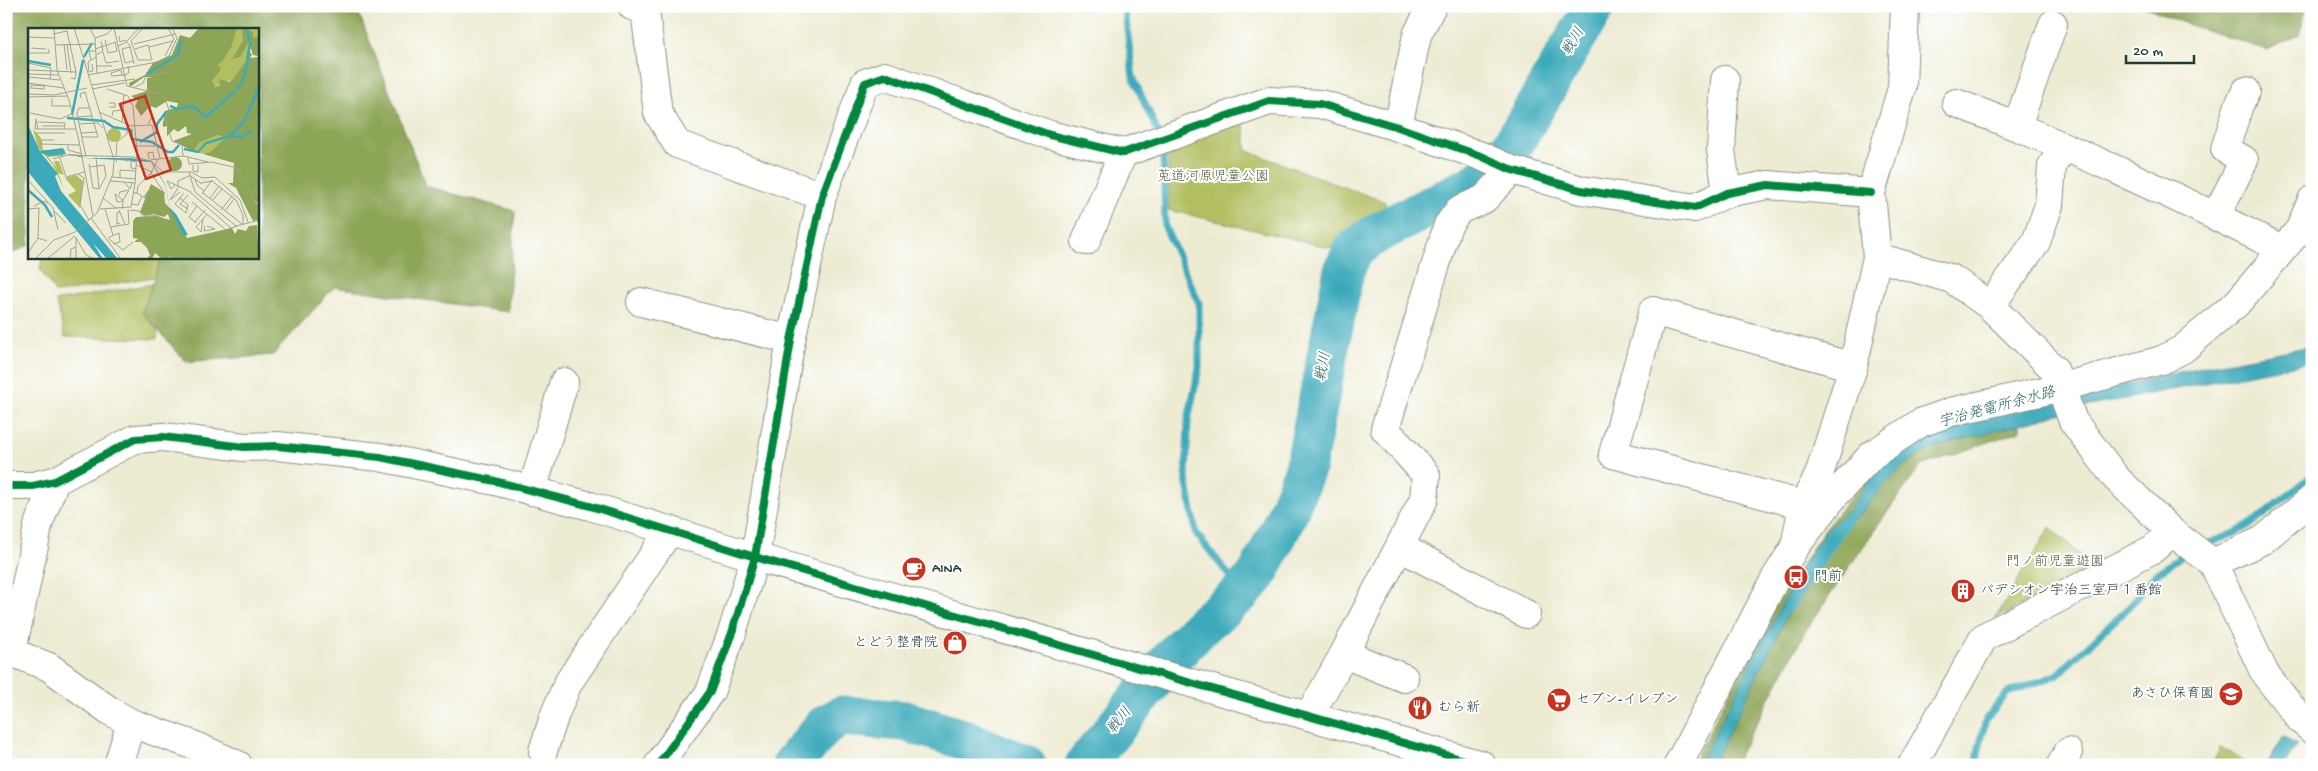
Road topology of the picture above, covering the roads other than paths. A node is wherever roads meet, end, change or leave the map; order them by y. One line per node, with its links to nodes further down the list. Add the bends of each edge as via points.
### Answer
1 (632, 6): 15 (street, via 645,10 658,113 677,144)
2 (1432, 6): 9 (street, via 1417,35)
3 (1906, 6): 14 (street, via 1902,88)
4 (2053, 24): 8 (street)
5 (1725, 80): 13 (street, via 1721,150)
6 (2237, 99): 17 (street, via 2225,149 2244,160)
7 (1956, 104): 8 (street)
8 (2017, 126): 10 (street)
9 (1398, 127): 11 (street, via 1320,104 1269,101); 12 (street)
10 (2063, 147): 17 (street); 22 (street, via 2052,166 2050,205 2036,242)
11 (1123, 153): 15 (street, via 1050,135 885,76 865,83); 18 (street)
12 (1502, 165): 13 (street, via 1581,190 1695,208); 34 (street, via 1484,199 1459,210 1448,225 1385,429 1426,475 1424,500)
13 (1727, 193): 14 (street, via 1768,185)
14 (1871, 193): 20 (street)
15 (822, 196): 23 (street)
16 (2312, 200): 19 (street, via 2300,229)
17 (2216, 216): 19 (street)
18 (1086, 240)
19 (2282, 249): 26 (street, via 2237,303 2183,349 2162,360)
20 (1877, 257): 22 (street, via 1952,279); 24 (street)
21 (640, 302): 23 (street)
22 (1990, 306): 26 (street, via 2054,368)
23 (791, 340): 36 (street)
24 (1854, 367): 31 (street, via 1819,475); 31 (street, via 1653,312 1613,454)
25 (564, 382): 29 (street)
26 (2062, 387): 33 (street, via 2074,421 2116,478); 35 (street, via 1951,412 1920,423 1872,455)
27 (55, 481): 28 (street, via 33,486); 29 (street, via 135,438 163,437 244,447 277,446 380,457); 39 (street, via 40,522)
28 (6, 486)
29 (532, 491): 32 (street)
30 (2312, 499): 37 (street, via 2263,540)
31 (1803, 505): 35 (street)
32 (670, 530): 36 (street); 45 (street, via 568,682)
33 (2172, 532): 37 (street); 52 (street, via 2153,550 1984,637)
34 (1400, 547): 38 (street); 40 (street)
35 (1794, 547): 51 (street)
36 (755, 557): 42 (street); 47 (street, via 710,692)
37 (2213, 563): 44 (street, via 2265,674 2300,720)
38 (1526, 614)
39 (9, 650): 43 (street, via 50,667)
40 (1344, 654): 41 (street); 42 (street)
41 (1404, 678)
42 (1309, 716): 48 (street)
43 (131, 723): 46 (street); 49 (street)
44 (2312, 730)
45 (543, 751)
46 (190, 755): 50 (street)
47 (664, 763)
48 (1477, 764)
49 (118, 765)
50 (238, 765)
51 (1678, 765)
52 (1912, 765)

